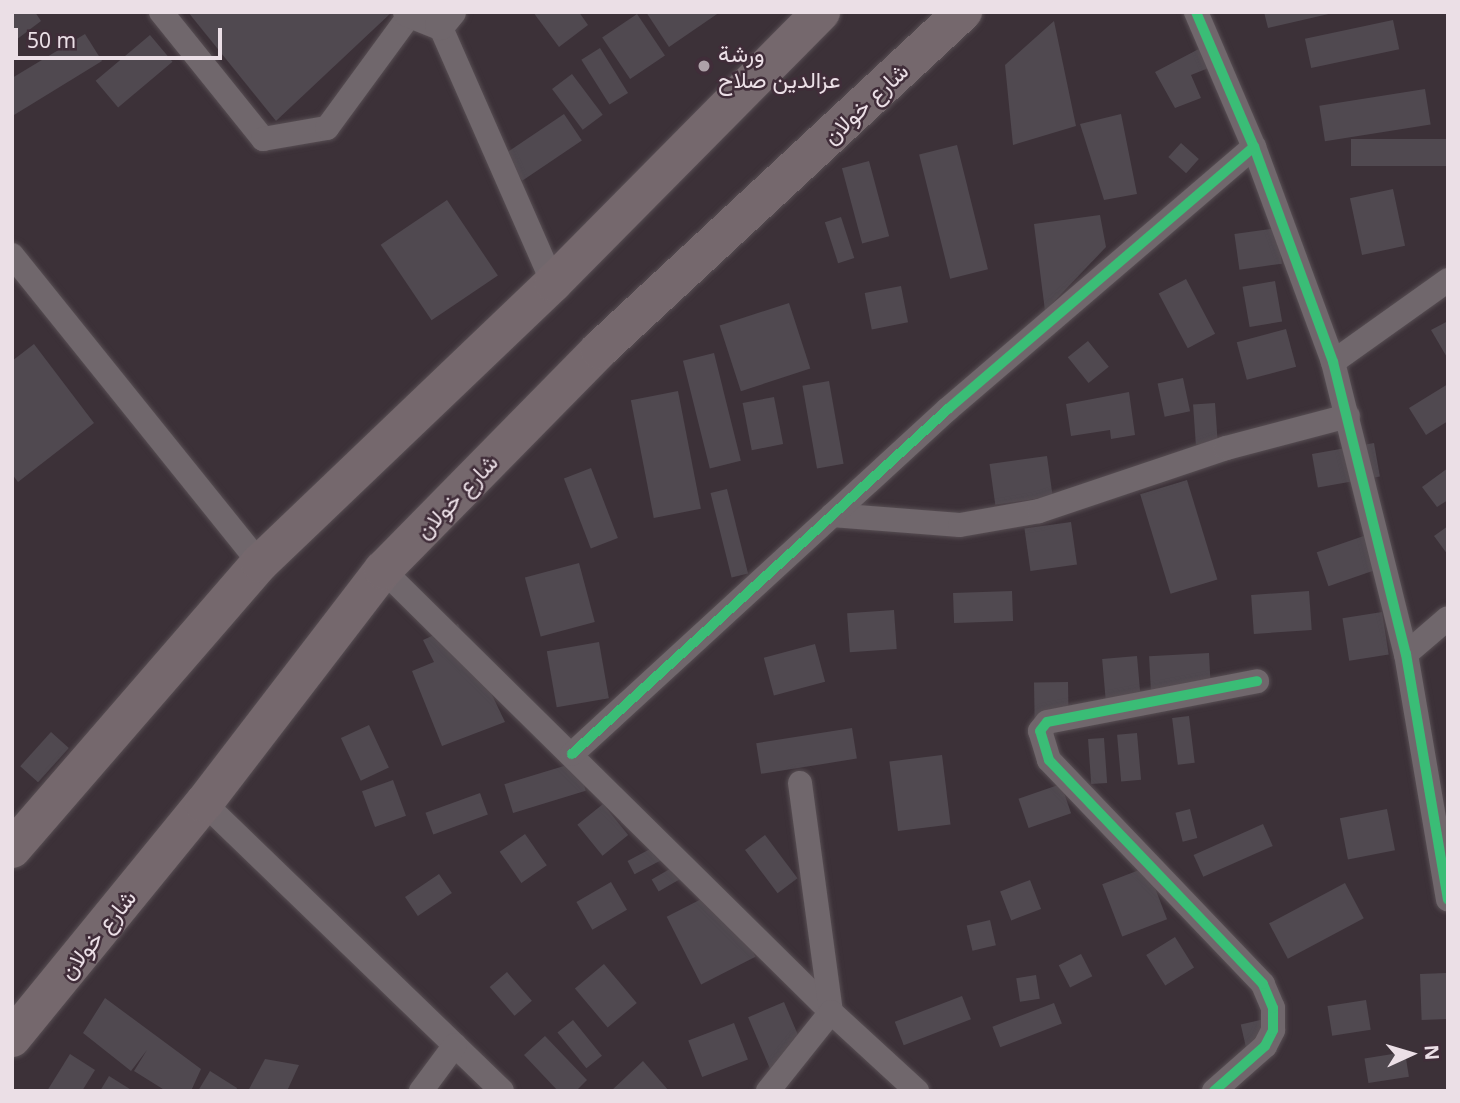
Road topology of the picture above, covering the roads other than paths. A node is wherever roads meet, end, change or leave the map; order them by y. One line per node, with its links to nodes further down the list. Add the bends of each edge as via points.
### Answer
1 (161, 12): 5 (street, via 263,139 327,128)
2 (821, 12): 9 (main road)
3 (962, 12): 14 (main road, شارع خولان, via 599,350)
4 (1196, 12): 6 (street)
5 (426, 15): 9 (street)
6 (1254, 147): 10 (street); 12 (street)
7 (12, 255): 13 (street)
8 (1448, 280): 10 (street)
9 (553, 283): 13 (main road)
10 (1333, 362): 11 (street)
11 (1348, 416): 12 (street, via 1226,448 1039,511 960,525); 16 (street)
12 (832, 515): 18 (street)
13 (260, 562): 21 (main road)
14 (383, 570): 18 (street); 20 (main road, شارع خولان)
15 (1448, 618): 16 (street)
16 (1406, 653): 22 (street)
17 (1256, 681): 31 (street, via 1047,722 1040,732 1049,760 1263,984 1273,1008 1273,1030 1265,1045)
18 (572, 754): 24 (street)
19 (800, 783): 24 (street)
20 (204, 803): 25 (main road, شارع خولان); 26 (street)
21 (12, 849)
22 (1445, 855): 23 (street)
23 (1448, 899)
24 (831, 1012): 29 (street); 30 (street)
25 (12, 1038)
26 (454, 1045): 27 (street); 28 (street)
27 (421, 1091)
28 (502, 1091)
29 (768, 1091)
30 (917, 1091)
31 (1214, 1091)

